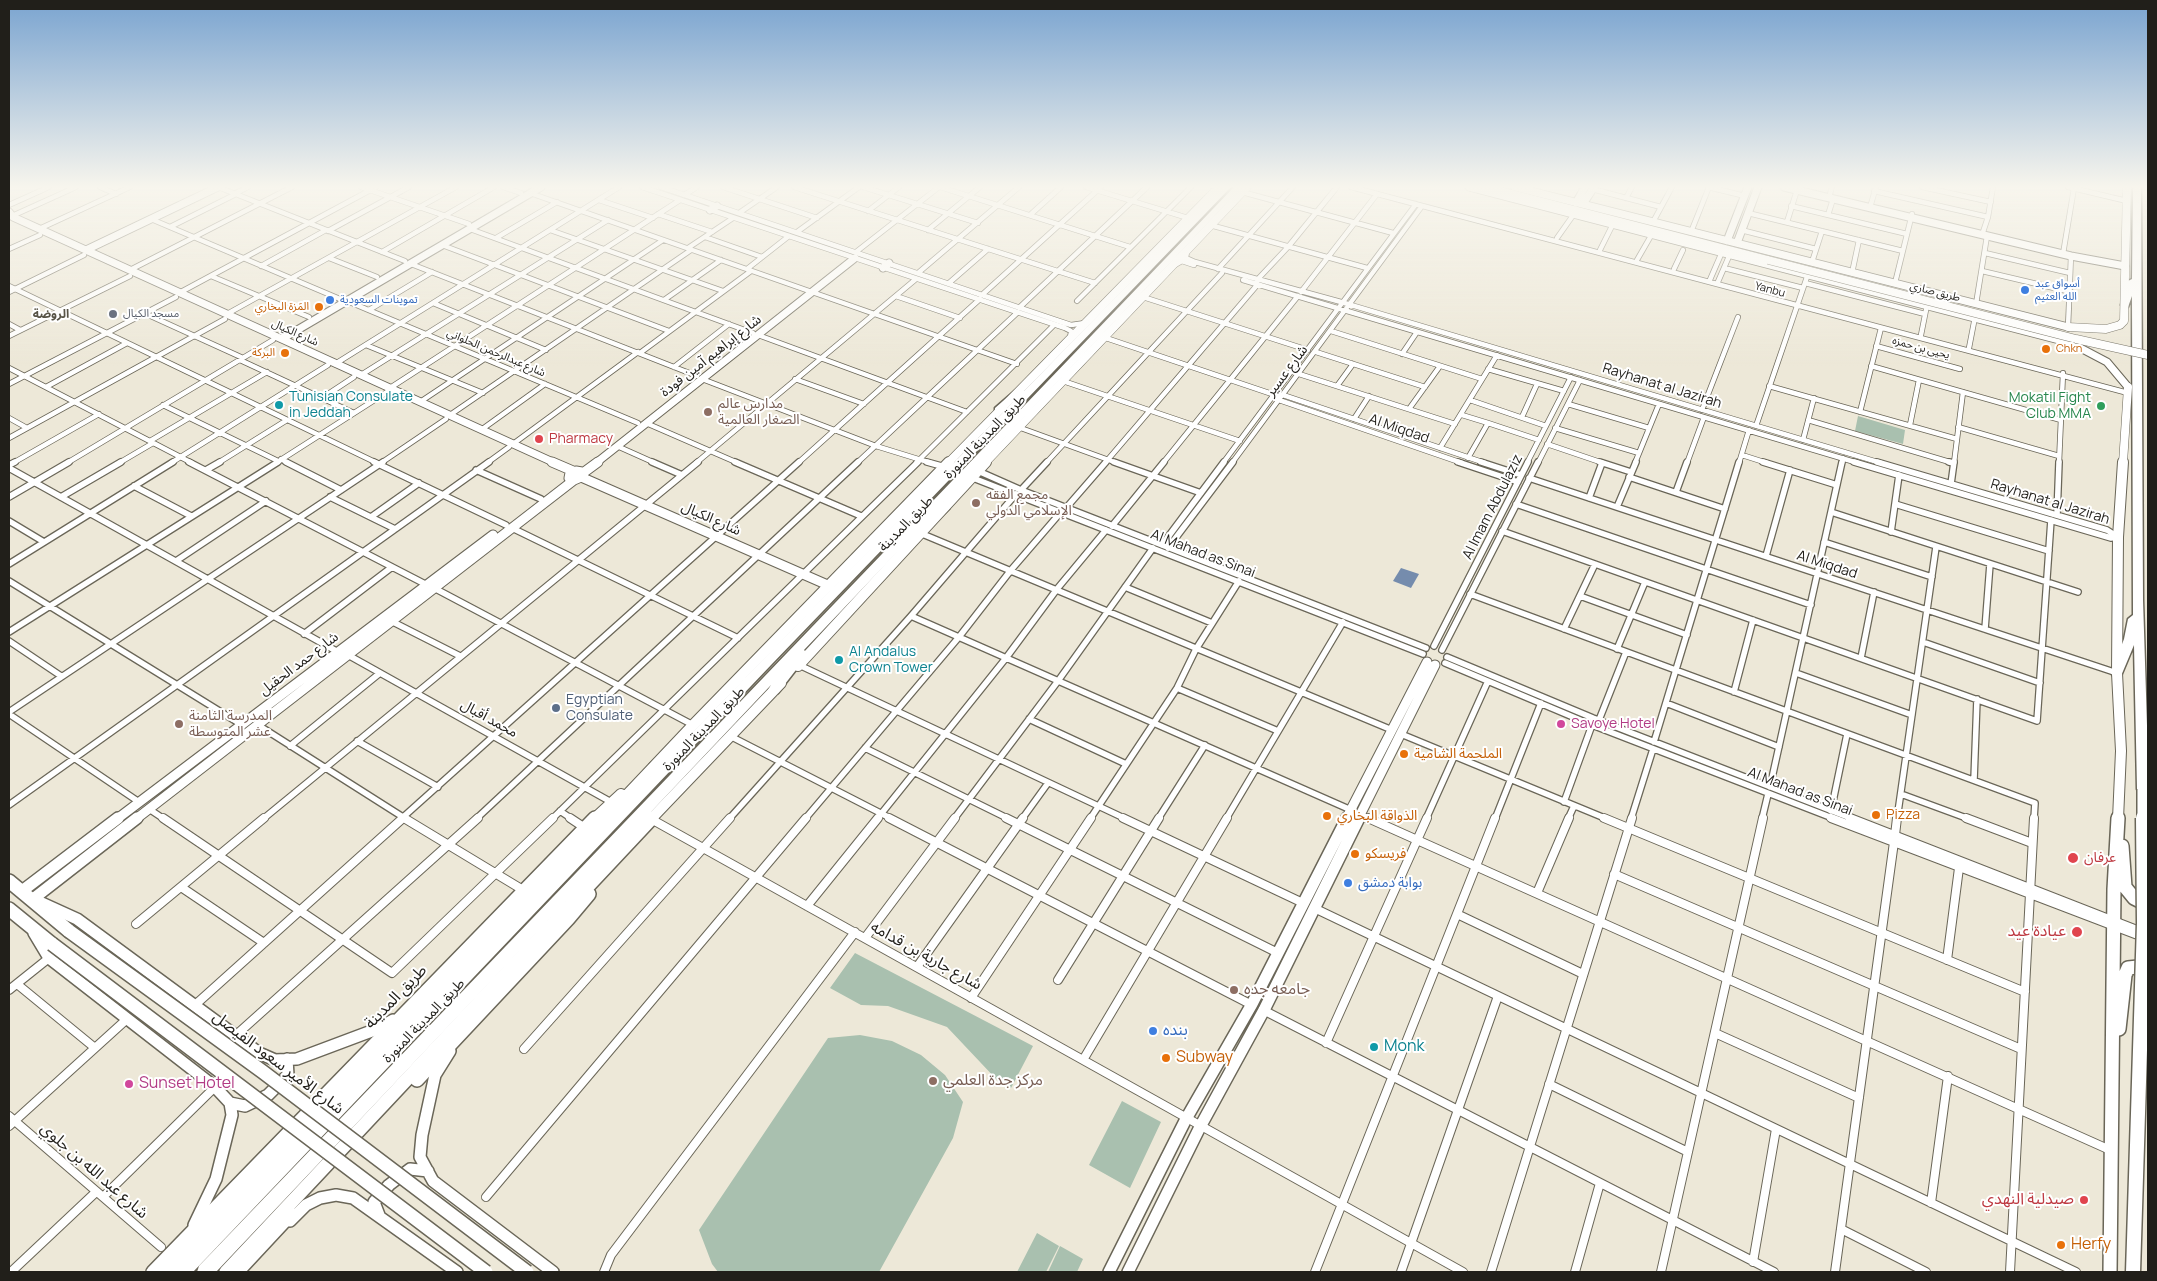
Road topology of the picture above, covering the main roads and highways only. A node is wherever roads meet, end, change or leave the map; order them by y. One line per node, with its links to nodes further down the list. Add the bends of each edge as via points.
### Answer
1 (1160, 247): 21 (main road, طريق المدينة)
2 (1161, 247): 13 (highway)
3 (1178, 247): 13 (highway, طريق المدينة المنورة)
4 (1180, 247): 12 (highway, طريق المدينة المنورة)
5 (1183, 247): 12 (main road, طريق المدينة, via 1175,265)
6 (1723, 247): 10 (main road, طريق صاري)
7 (1726, 247): 10 (main road, طريق صاري)
8 (2129, 247): 11 (main road)
9 (2134, 247): 11 (highway)
10 (1768, 258): 17 (main road, طريق صاري); 18 (main road, طريق صاري, bridge)
11 (2130, 266): 14 (highway); 26 (highway)
12 (1140, 295): 19 (highway, طريق المدينة المنورة); 19 (main road, طريق المدينة)
13 (1120, 298): 16 (highway, طريق المدينة المنورة)
14 (2125, 305): 15 (main road, via 2124,321 2114,327 2098,330)
15 (2068, 327)
16 (1080, 339): 21 (highway); 25 (highway, طريق المدينة المنورة)
17 (2148, 349)
18 (2148, 355)
19 (1062, 377): 23 (main road, طريق المدينة); 24 (highway, طريق المدينة المنورة)
20 (2128, 390): 29 (main road, via 2118,537)
21 (998, 410): 22 (main road, طريق المدينة)
22 (927, 485): 25 (highway); 31 (main road, طريق المدينة)
23 (945, 507): 24 (highway); 30 (main road, طريق المدينة)
24 (887, 556): 27 (highway, طريق المدينة المنورة)
25 (854, 575): 28 (highway, طريق المدينة المنورة)
26 (2138, 600): 29 (highway, via 2130,639); 54 (highway, bridge, via 2144,923)
27 (844, 601): 30 (highway); 49 (highway, طريق المدينة المنورة)
28 (767, 662): 32 (highway); 48 (highway, طريق المدينة المنورة)
29 (2117, 673): 33 (main road, via 2121,752)
30 (774, 690): 34 (main road, طريق المدينة)
31 (669, 752): 32 (main road, طريق المدينة); 36 (main road, طريق المدينة, via 584,828)
32 (654, 768): 36 (main road, طريق المدينة)
33 (2119, 810): 37 (main road, via 2126,887 2134,898); 40 (main road, via 2114,889)
34 (651, 819): 43 (main road, طريق المدينة); 45 (main road, طريق المدينة, via 568,919)
35 (9, 881): 41 (main road, شارع الأمير سعود الفيصل, bridge, via 69,931)
36 (530, 890): 41 (main road, طريق المدينة); 46 (main road, طريق المدينة, via 404,1014)
37 (2148, 905)
38 (9, 908): 42 (main road, bridge)
39 (2148, 971): 40 (main road, via 2128,968 2125,975)
40 (2112, 1098): 53 (main road)
41 (320, 1115): 42 (main road, طريق المدينة); 43 (main road, شارع الأمير سعود الفيصل, bridge)
42 (302, 1134): 44 (main road, bridge); 47 (main road, طريق المدينة)
43 (352, 1139): 44 (main road, طريق المدينة); 52 (main road, شارع الأمير سعود الفيصل, bridge)
44 (335, 1158): 50 (main road, طريق المدينة); 51 (main road, bridge)
45 (244, 1270)
46 (153, 1272)
47 (166, 1272)
48 (182, 1272)
49 (206, 1272)
50 (226, 1272)
51 (486, 1272)
52 (527, 1272)
53 (2110, 1272)
54 (2133, 1272)

